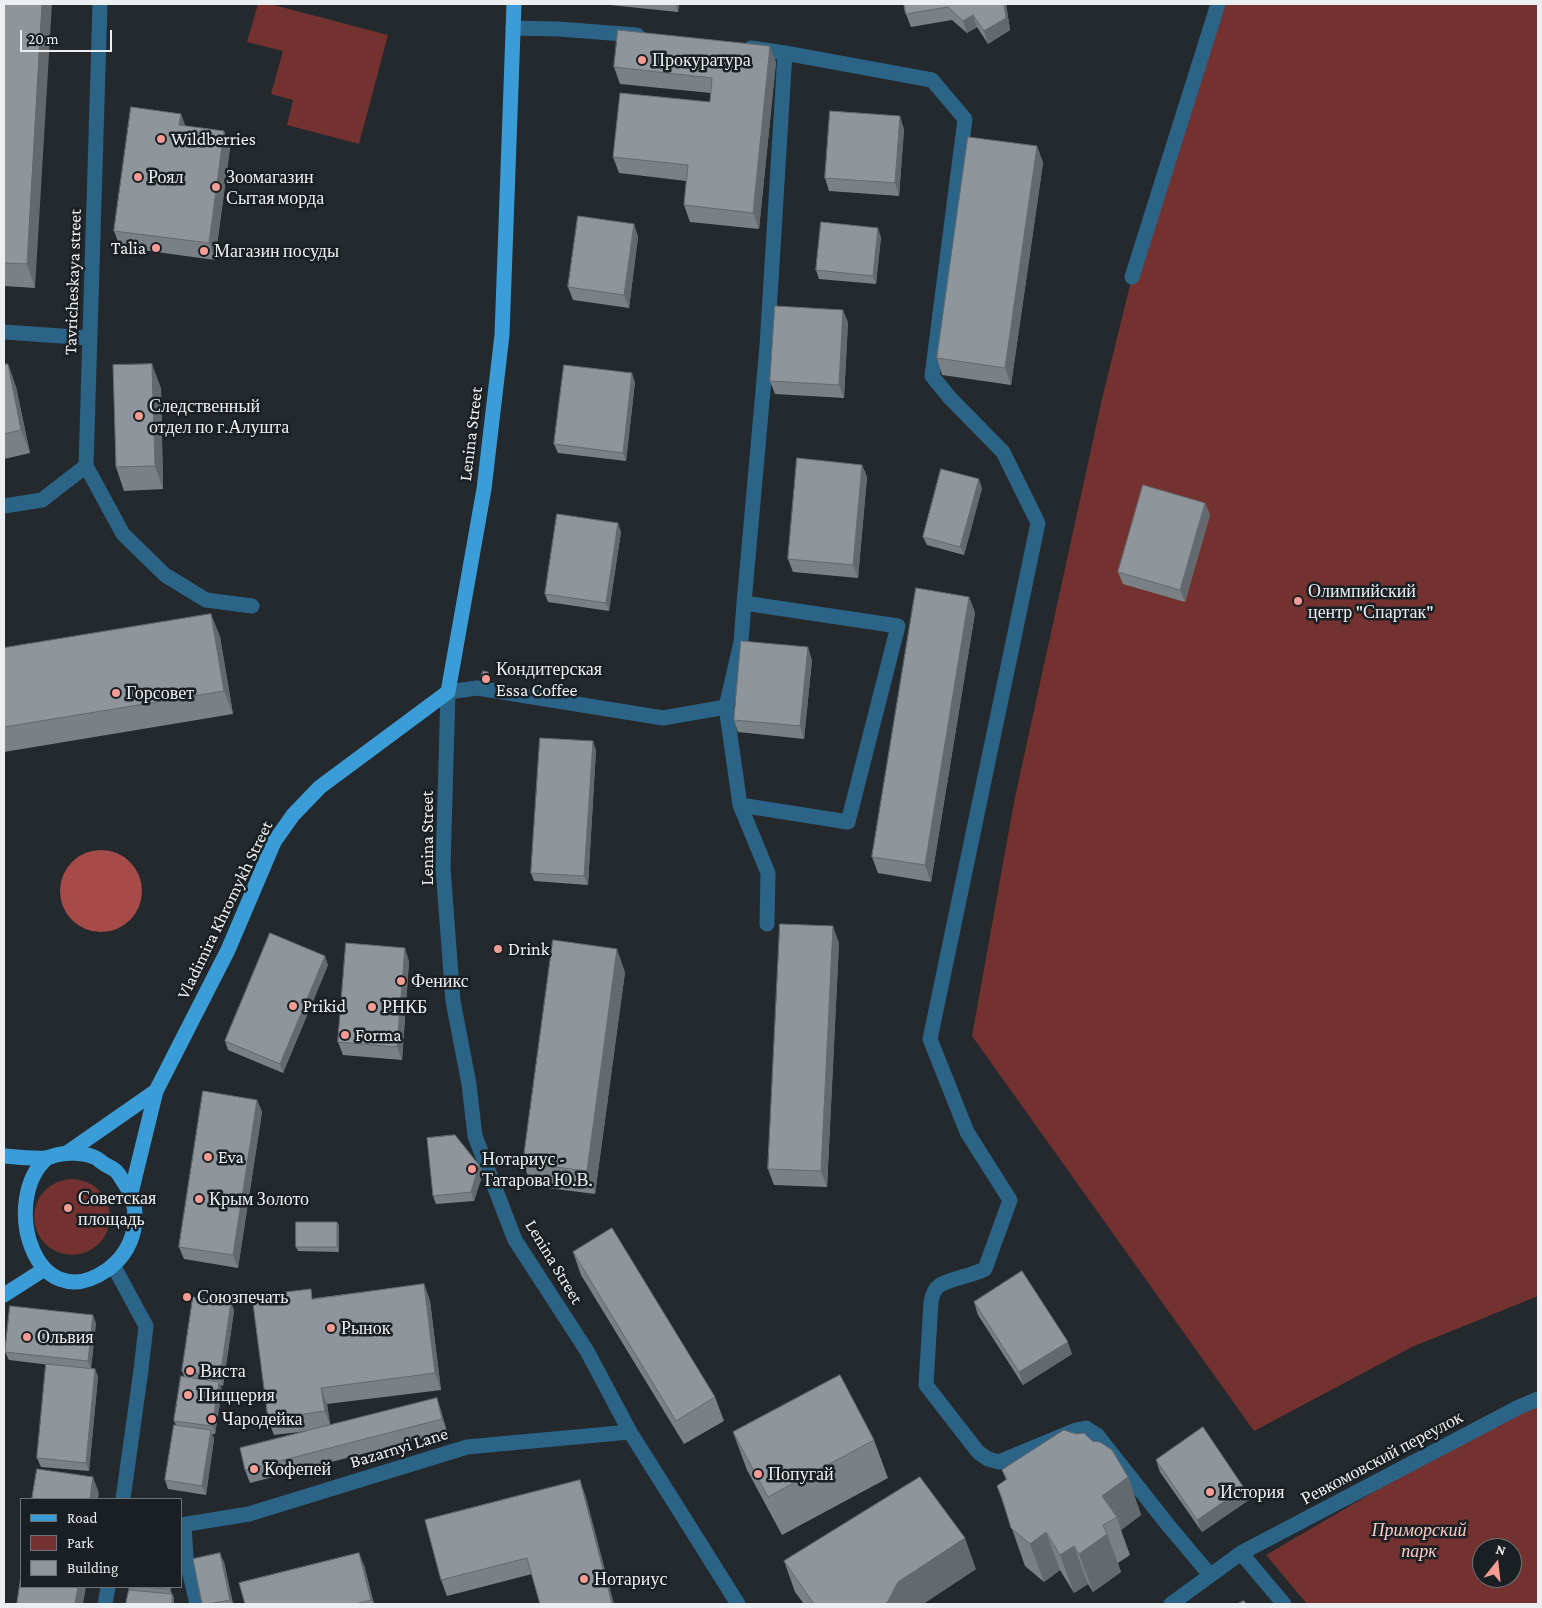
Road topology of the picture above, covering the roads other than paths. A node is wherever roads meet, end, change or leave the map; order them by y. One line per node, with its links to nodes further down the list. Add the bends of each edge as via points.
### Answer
1 (100, 4): 10 (street, Tavricheskaya street)
2 (514, 4): 4 (main road, Lenina Street)
3 (1218, 4): 8 (street)
4 (513, 28): 5 (street); 15 (main road, Lenina Street, via 502,335 484,489)
5 (648, 36)
6 (733, 46): 7 (street)
7 (785, 53): 13 (street, via 767,346); 34 (street, via 932,80 964,119 932,376 1003,452 1038,523 930,1039 968,1132 1010,1200 985,1268 939,1286 933,1292 926,1385 978,1452 988,1459 999,1462 1076,1430 1086,1428 1097,1435)
8 (1132, 277)
9 (4, 332): 10 (street)
10 (90, 338): 11 (street, Tavricheskaya street)
11 (86, 466): 12 (street, via 42,500); 14 (street, via 123,534 165,575 206,600)
12 (4, 506)
13 (744, 603): 16 (street, via 741,642); 17 (street, via 898,626 848,822)
14 (252, 606)
15 (448, 692): 16 (street, via 477,688 663,718); 19 (main road, Vladimira Khromykh Street, via 320,787 293,815 274,842 228,950); 30 (street, Lenina Street, via 443,868 453,1001 475,1136 516,1240 587,1351)
16 (726, 707): 17 (street)
17 (740, 805): 18 (street, via 768,873)
18 (767, 924)
19 (156, 1091): 20 (main road); 23 (main road)
20 (67, 1153): 22 (main road); 23 (main road, via 94,1157 109,1166)
21 (4, 1156): 22 (main road)
22 (47, 1158): 24 (main road, via 23,1176)
23 (131, 1193): 26 (main road, via 135,1212 134,1232 130,1244)
24 (12, 1194)
25 (16, 1249): 27 (main road)
26 (113, 1265): 27 (main road, via 103,1273 78,1280 65,1281); 31 (street, via 146,1326)
27 (40, 1272): 28 (main road)
28 (4, 1295)
29 (1538, 1399): 33 (street, Ревкомовский переулок)
30 (630, 1432): 32 (street, Bazarnyi Lane, via 467,1447 249,1514); 38 (street, Lenina Street)
31 (123, 1498)
32 (182, 1525): 37 (street)
33 (1241, 1553): 34 (street, Ревкомовский переулок); 40 (street)
34 (1210, 1575): 39 (street, Ревкомовский переулок)
35 (108, 1588): 36 (street)
36 (105, 1604)
37 (197, 1604)
38 (738, 1604)
39 (1172, 1604)
40 (1284, 1604)

